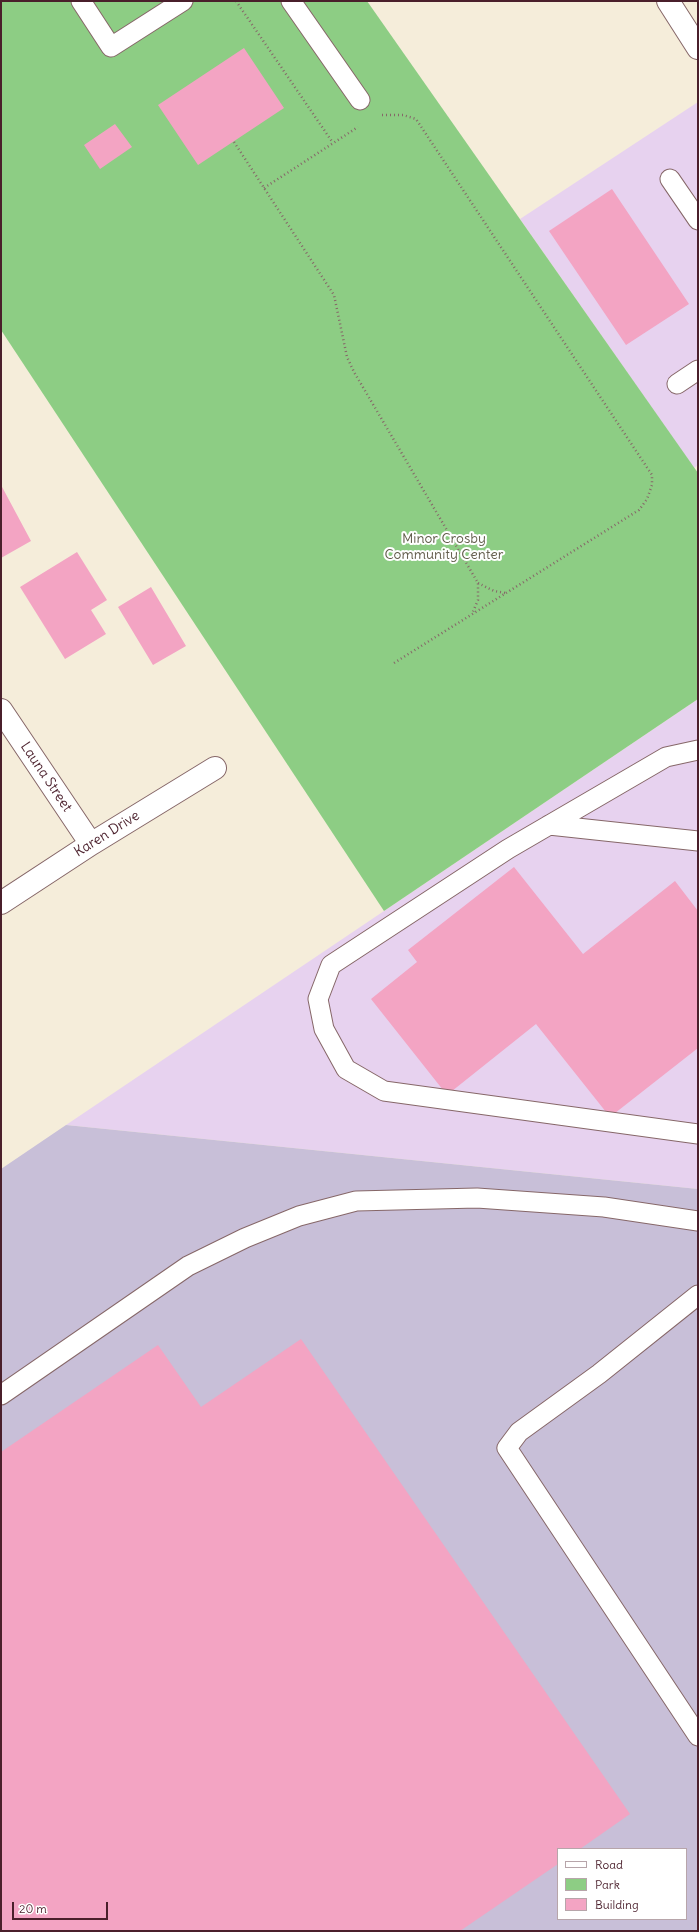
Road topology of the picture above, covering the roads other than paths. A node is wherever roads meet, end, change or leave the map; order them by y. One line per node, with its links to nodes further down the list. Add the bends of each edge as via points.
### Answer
1 (81, 1): 2 (lane, via 112,47)
2 (183, 1)
3 (291, 1): 6 (lane)
4 (668, 1): 5 (street)
5 (698, 48)
6 (360, 100)
7 (670, 179): 8 (lane)
8 (698, 220)
9 (698, 370): 10 (lane)
10 (676, 384)
11 (1, 710): 16 (street, Launa Street)
12 (698, 750): 14 (lane, via 666,758)
13 (215, 768): 16 (street, Karen Drive)
14 (550, 825): 15 (lane); 18 (lane, via 508,849 331,965 318,999 324,1029 346,1069 384,1091)
15 (698, 841)
16 (91, 844): 17 (street, Karen Drive)
17 (1, 903)
18 (698, 1134)
19 (698, 1221): 21 (lane, via 604,1207 484,1198 356,1200 299,1216 245,1238 188,1266)
20 (698, 1295): 22 (lane, via 599,1374 520,1432 507,1448)
21 (1, 1395)
22 (698, 1736)

